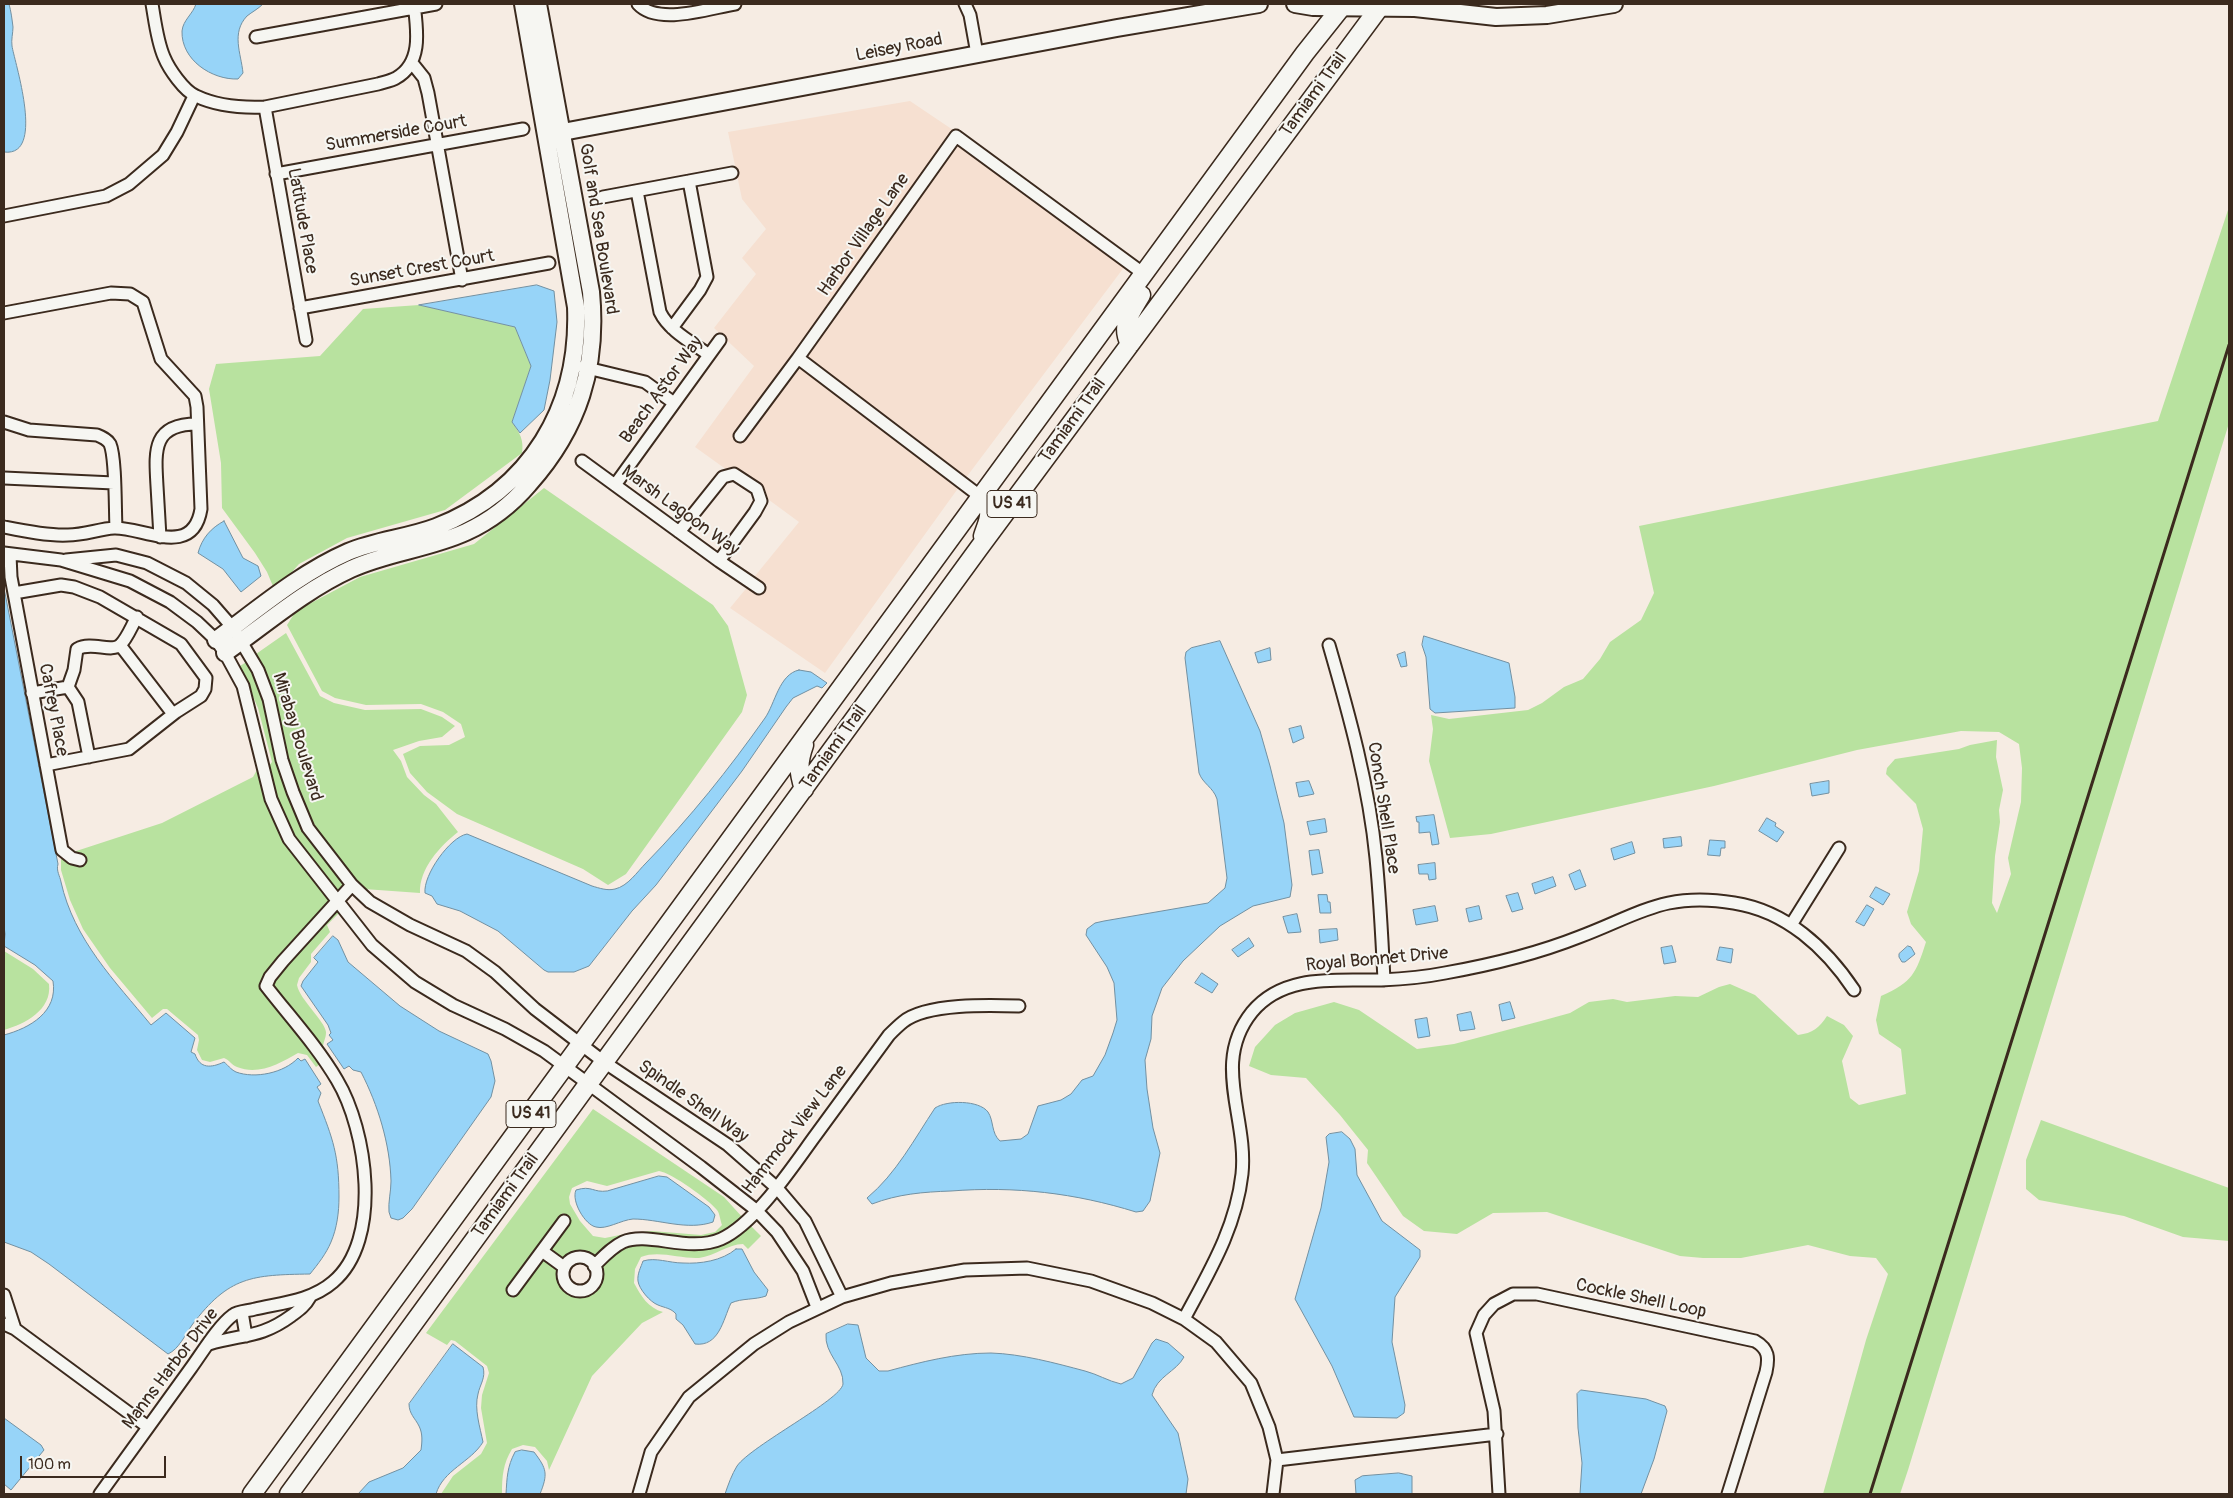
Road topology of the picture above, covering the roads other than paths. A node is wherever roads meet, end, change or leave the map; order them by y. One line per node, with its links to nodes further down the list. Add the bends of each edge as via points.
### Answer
1 (152, 4): 17 (street, via 164,58)
2 (436, 4): 12 (street)
3 (523, 4): 20 (street, Golf and Sea Boulevard)
4 (538, 4): 20 (street, Golf and Sea Boulevard)
5 (638, 4): 6 (street, via 657,14 672,15)
6 (735, 4)
7 (965, 4): 15 (street)
8 (1260, 4): 15 (street, Leisey Road)
9 (1295, 4): 11 (street)
10 (1614, 4): 13 (street, via 1547,15 1496,17)
11 (1343, 5): 13 (street); 28 (main road, Tamiami Trail / US 41, via 1305,52)
12 (414, 6): 14 (street); 16 (street, via 417,40)
13 (1380, 6): 37 (main road, Tamiami Trail / US 41)
14 (256, 37)
15 (977, 54): 20 (street, Leisey Road)
16 (412, 62): 18 (street, via 396,78 378,84); 21 (street, via 424,78)
17 (194, 96): 18 (street, via 218,104); 27 (street, via 163,155 129,184 106,196)
18 (265, 107): 23 (street, Latitude Place)
19 (523, 129): 21 (street, Summerside Court)
20 (554, 134): 40 (street, Golf and Sea Boulevard, via 591,292 594,320)
21 (438, 144): 23 (street, Summerside Court); 31 (street)
22 (732, 173): 24 (street)
23 (276, 174): 32 (street, Latitude Place)
24 (689, 181): 25 (street); 34 (street, via 706,277)
25 (637, 191): 26 (street); 34 (street, via 660,312)
26 (603, 197)
27 (4, 216)
28 (1174, 233): 30 (main road, Tamiami Trail / US 41); 37 (main road, via 1172,254 1130,313 1125,327)
29 (549, 263): 31 (street, Sunset Crest Court)
30 (1144, 274): 39 (street, Harbor Village Lane, via 956,136); 49 (main road, Tamiami Trail / US 41)
31 (462, 280): 32 (street, Sunset Crest Court)
32 (300, 308): 35 (street, Latitude Place)
33 (4, 313): 43 (street, via 111,293 130,294 143,302 161,359 195,396)
34 (672, 328): 38 (street)
35 (306, 340)
36 (720, 340): 38 (street, Beach Astor Way)
37 (1130, 344): 54 (main road, Tamiami Trail / US 41)
38 (709, 356): 41 (street, Beach Astor Way)
39 (798, 358): 44 (street); 49 (street)
40 (581, 367): 41 (street, via 645,382); 61 (street, Golf and Sea Boulevard, via 576,414 562,442 520,494 491,518 442,542 376,559 328,580)
41 (674, 403): 48 (street, Beach Astor Way)
42 (4, 422): 47 (street, via 29,430 103,438 110,444)
43 (197, 424): 53 (street, via 171,428 156,448); 53 (street, via 199,520 186,533)
44 (740, 436)
45 (582, 461): 48 (street, Marsh Lagoon Way)
46 (4, 478): 47 (street)
47 (114, 483): 51 (street)
48 (615, 485): 52 (street, Marsh Lagoon Way)
49 (980, 497): 54 (main road, via 988,506 990,515); 68 (main road, Tamiami Trail / US 41)
50 (4, 527): 51 (street, via 68,535)
51 (116, 528): 53 (street)
52 (679, 532): 57 (street, Marsh Lagoon Way); 57 (street, via 723,477 734,474 756,489 761,501 756,512)
53 (160, 537)
54 (979, 548): 71 (main road, Tamiami Trail / US 41)
55 (7, 554): 56 (street, Mirabay Boulevard); 59 (street, Cafrey Place)
56 (60, 560): 61 (street, Mirabay Boulevard, via 116,555 147,563 186,583 213,605); 64 (street, Mirabay Boulevard, via 130,581 170,602 197,622)
57 (719, 561): 58 (street, Marsh Lagoon Way)
58 (759, 588)
59 (14, 593): 60 (street, via 61,585 74,587 100,596); 66 (street, Cafrey Place)
60 (137, 617): 62 (street); 67 (street, via 181,644 206,678 201,696)
61 (237, 634): 64 (street, Golf and Sea Boulevard); 74 (street, Mirabay Boulevard, via 258,670 269,698 282,760 308,828)
62 (120, 645): 65 (street, via 114,648 92,644 77,649); 67 (street)
63 (1329, 645): 77 (street, Conch Shell Place, via 1364,781 1376,856)
64 (220, 646): 75 (street, Mirabay Boulevard, via 248,700 275,807 290,839)
65 (68, 687): 66 (street); 69 (street, via 78,702)
66 (32, 693): 70 (street, Cafrey Place)
67 (173, 714): 69 (street, via 129,749)
68 (809, 732): 71 (main road, via 798,763); 80 (main road, Tamiami Trail / US 41)
69 (89, 757): 70 (street)
70 (46, 765): 73 (street, Cafrey Place, via 62,850)
71 (804, 789): 81 (main road, Tamiami Trail / US 41)
72 (1839, 848): 76 (street)
73 (80, 860)
74 (352, 885): 75 (street, Manns Harbor Drive); 80 (street, Mirabay Boulevard, via 370,902 466,951)
75 (337, 902): 82 (street, Mirabay Boulevard, via 372,945 415,982 544,1051); 92 (street, Manns Harbor Drive, via 283,961 266,986 338,1081 354,1121 363,1159 363,1222 356,1251 348,1266 332,1283)
76 (1792, 925): 77 (street, Royal Bonnet Drive, via 1736,903 1689,900 1662,903 1579,937 1508,960 1444,973); 78 (street, Royal Bonnet Drive, via 1822,948)
77 (1384, 980): 96 (street, Royal Bonnet Drive, via 1318,981 1296,985 1264,1001 1243,1027 1231,1062 1232,1087 1241,1132 1242,1176 1234,1217 1224,1245)
78 (1854, 990)
79 (1019, 1006): 84 (street, Hammock View Lane, via 978,1005 920,1013 903,1021 889,1035)
80 (581, 1045): 81 (street, Mirabay Boulevard); 82 (main road, Tamiami Trail / US 41)
81 (604, 1062): 83 (main road, Tamiami Trail / US 41); 84 (street, Spindle Shell Way, via 728,1145)
82 (565, 1067): 83 (street, Mirabay Boulevard); 105 (main road, Tamiami Trail / US 41)
83 (588, 1083): 85 (street); 106 (main road, Tamiami Trail / US 41)
84 (777, 1188): 85 (street, Hammock View Lane); 93 (street, Spindle Shell Way, via 805,1221)
85 (756, 1210): 88 (street, Hammock View Lane, via 747,1222 721,1239 694,1245 635,1239 616,1247); 94 (street, via 777,1232 803,1271)
86 (564, 1221): 87 (street)
87 (542, 1251): 89 (street); 90 (street)
88 (594, 1266): 89 (street, via 587,1259 576,1258); 89 (street, via 595,1280 589,1288 580,1291 566,1283)
89 (564, 1267)
90 (513, 1290)
91 (4, 1295): 98 (street)
92 (310, 1297): 95 (street, Manns Harbor Drive); 99 (street, via 306,1304 278,1325 266,1332)
93 (842, 1297): 94 (street); 96 (street, via 891,1283 965,1270 1027,1268 1092,1281 1152,1303)
94 (817, 1307): 107 (street, via 754,1344 689,1397 651,1452)
95 (242, 1312): 99 (street); 100 (street, Manns Harbor Drive, via 234,1314)
96 (1184, 1319): 103 (street, via 1216,1342 1251,1383 1269,1427)
97 (4, 1324): 98 (street)
98 (15, 1330): 101 (street)
99 (246, 1336): 100 (street)
100 (209, 1344): 101 (street, Manns Harbor Drive)
101 (148, 1428): 104 (street, Manns Harbor Drive)
102 (1497, 1434): 103 (street); 109 (street, Cockle Shell Loop); 110 (street, Cockle Shell Loop, via 1476,1333 1484,1315 1494,1304 1513,1294 1537,1294 1755,1340 1763,1345 1769,1357)
103 (1277, 1460): 108 (street)
104 (100, 1494)
105 (252, 1494)
106 (289, 1494)
107 (639, 1494)
108 (1273, 1494)
109 (1499, 1494)
110 (1728, 1494)

